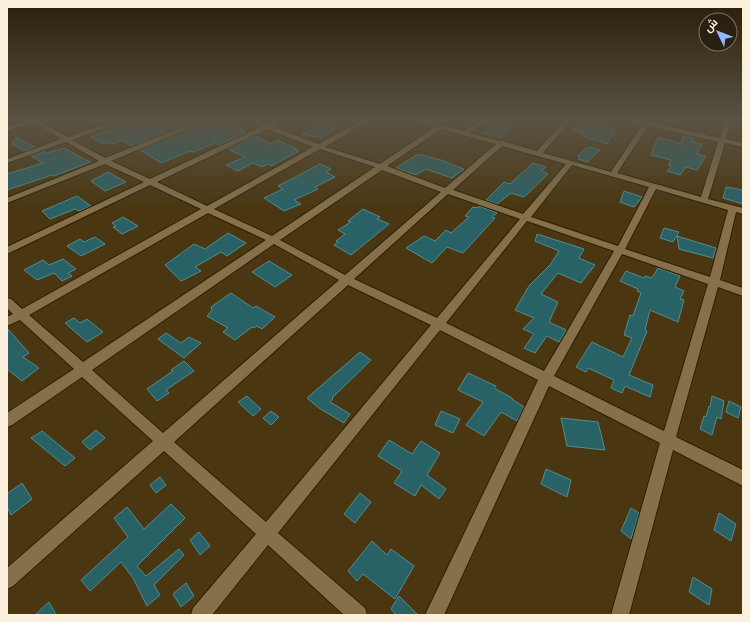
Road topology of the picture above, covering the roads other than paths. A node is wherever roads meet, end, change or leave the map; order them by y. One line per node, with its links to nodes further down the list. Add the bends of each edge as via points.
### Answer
1 (37, 150): 15 (street)
2 (87, 150): 14 (street)
3 (130, 150): 14 (street)
4 (218, 150): 19 (street)
5 (314, 150): 24 (street)
6 (328, 150): 17 (street)
7 (406, 150): 17 (street)
8 (493, 150): 21 (street)
9 (529, 150): 13 (street)
10 (542, 150): 13 (street)
11 (629, 150): 18 (street)
12 (718, 150): 22 (street)
13 (539, 153): 16 (street)
14 (105, 160): 19 (street); 23 (street)
15 (7, 161)
16 (571, 162): 18 (street); 26 (street)
17 (381, 167): 21 (street); 27 (street)
18 (613, 174): 20 (street)
19 (152, 182): 24 (street); 29 (street)
20 (654, 186): 22 (street); 28 (street)
21 (446, 191): 26 (street); 30 (street)
22 (704, 200): 25 (street)
23 (7, 201)
24 (207, 210): 27 (street); 34 (street)
25 (738, 210): 31 (street)
26 (525, 218): 28 (street); 36 (street)
27 (274, 240): 30 (street); 37 (street)
28 (620, 250): 31 (street); 38 (street)
29 (7, 251)
30 (346, 280): 36 (street); 41 (street)
31 (714, 282): 32 (street); 40 (street)
32 (743, 292)
33 (7, 302): 34 (street)
34 (20, 314): 35 (street); 37 (street)
35 (7, 322)
36 (439, 324): 38 (street); 43 (street)
37 (82, 370): 39 (street); 41 (street)
38 (546, 378): 40 (street); 47 (street)
39 (7, 421)
40 (668, 440): 42 (street); 48 (street)
41 (163, 442): 43 (street); 44 (street)
42 (743, 478)
43 (267, 534): 45 (street); 46 (street)
44 (7, 580)
45 (200, 615)
46 (358, 615)
47 (434, 615)
48 (620, 615)

